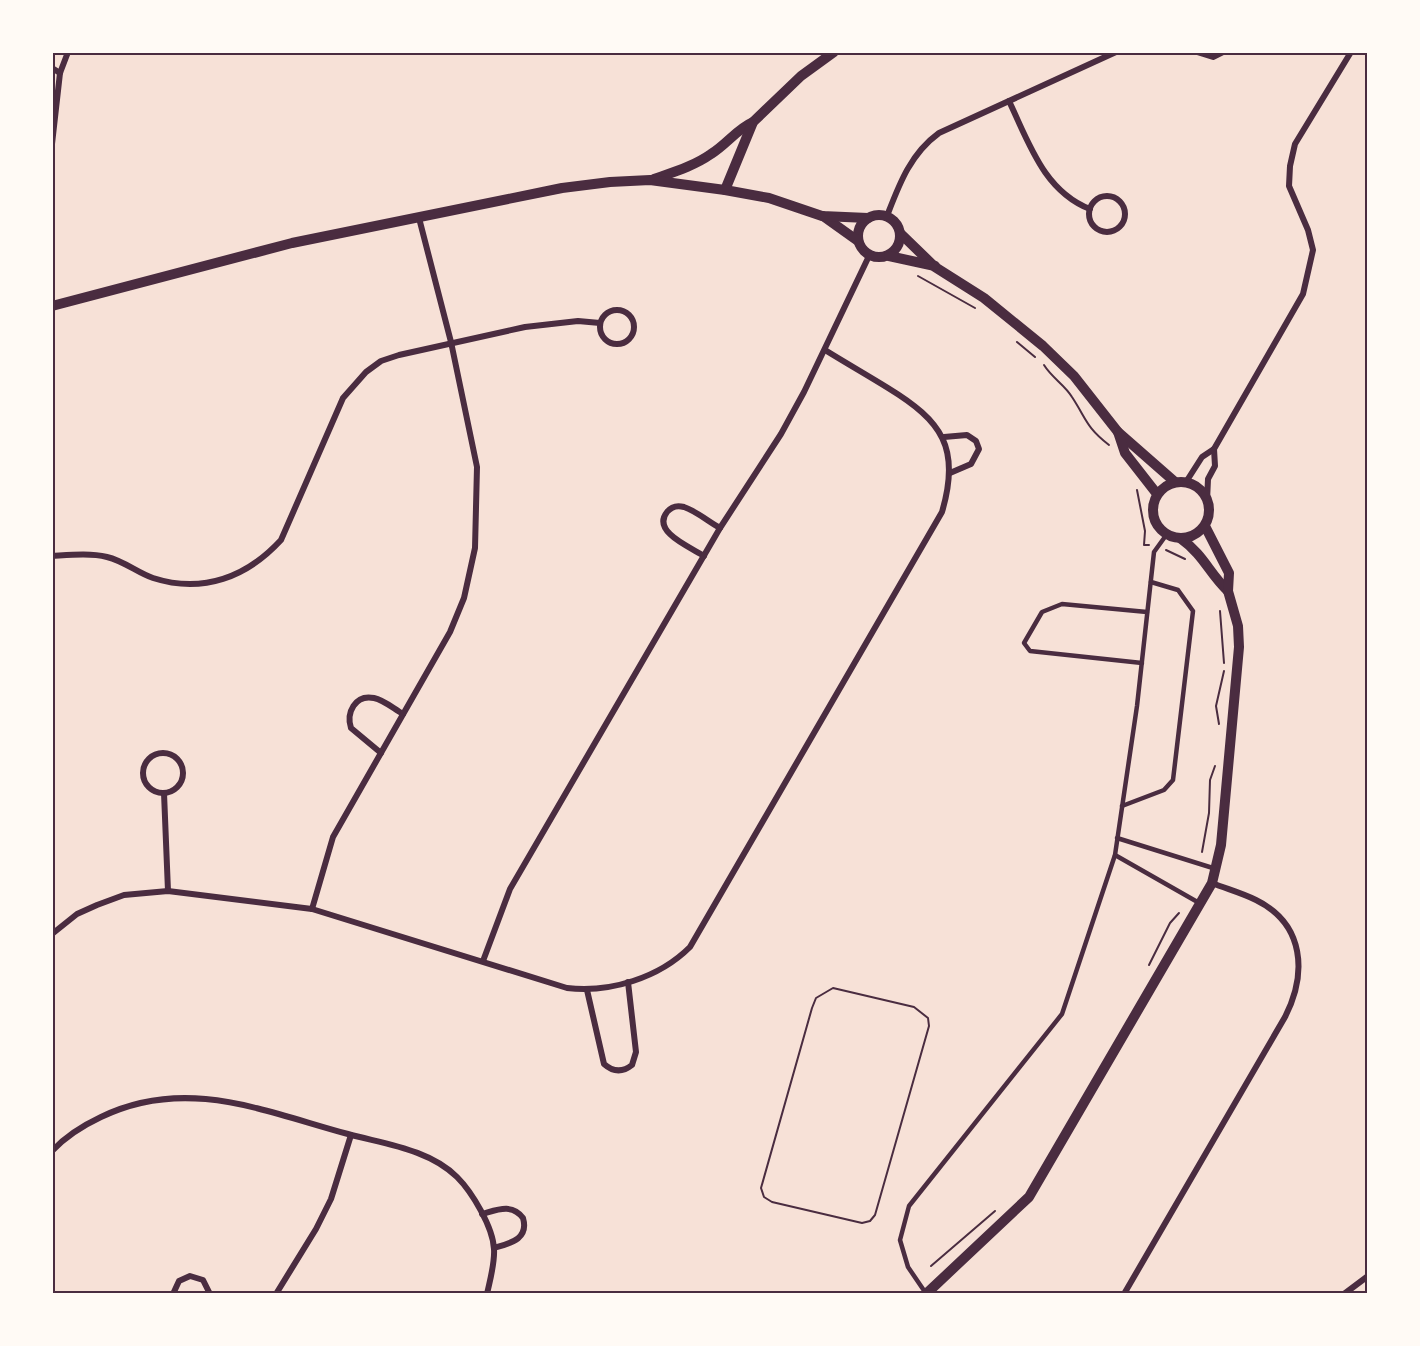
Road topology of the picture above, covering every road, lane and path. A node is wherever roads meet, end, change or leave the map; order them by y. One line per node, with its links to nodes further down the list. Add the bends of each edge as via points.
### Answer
1 (68, 52): 8 (street)
2 (834, 52): 10 (street, via 801,76)
3 (1116, 52): 9 (street)
4 (1197, 52): 5 (street, via 1213,57)
5 (1223, 52)
6 (1351, 52): 33 (street, via 1295,144 1290,166 1289,186 1312,250 1303,294)
7 (52, 68): 8 (street)
8 (60, 73): 11 (street)
9 (1009, 101): 14 (street, via 1040,167 1059,191); 16 (street, via 925,143 904,173)
10 (753, 122): 12 (street, via 712,154); 13 (street)
11 (52, 144)
12 (650, 180): 13 (street); 18 (street, via 562,188)
13 (725, 190): 15 (street, via 769,198)
14 (1090, 209): 14 (street, via 1094,226 1104,232 1120,227 1125,216 1123,205 1114,198 1097,200)
15 (822, 216): 17 (street); 20 (street)
16 (887, 216): 17 (street); 19 (street, via 898,225)
17 (868, 218): 20 (street, via 859,228)
18 (419, 219): 25 (street, via 292,243); 29 (street)
19 (901, 234): 22 (street, via 895,252); 23 (street)
20 (858, 241): 21 (street)
21 (869, 256): 22 (street); 30 (street)
22 (889, 256): 23 (street)
23 (935, 267): 31 (street, via 984,298 1043,346 1074,376)
24 (910, 273): 26 (path)
25 (52, 306)
26 (978, 309)
27 (600, 323): 27 (street, via 605,339 614,343 629,338 634,331 631,316 623,311 609,312); 29 (street, via 578,321 536,326)
28 (1015, 340): 34 (path, via 1039,360 1065,389 1095,435)
29 (451, 342): 45 (street, via 381,361 354,384 343,398 281,540 265,558 247,569 226,579 190,584 150,577 108,557); 53 (street, via 477,467 475,548 464,598 450,632)
30 (825, 350): 32 (street, via 912,403 931,418); 41 (street, via 781,434)
31 (1118, 432): 37 (street); 38 (street, via 1125,453)
32 (944, 437): 35 (street); 35 (street, via 967,435 979,449 971,464)
33 (1215, 449): 37 (street); 39 (street)
34 (1114, 450)
35 (950, 473): 71 (street, via 942,512 690,947 668,964)
36 (1133, 482): 44 (path, via 1145,531 1144,545)
37 (1180, 482): 38 (street); 39 (street, via 1197,487)
38 (1157, 494): 42 (street, via 1152,513 1155,523)
39 (1207, 501): 40 (street)
40 (1204, 526): 43 (street, via 1190,537); 49 (street, via 1229,573)
41 (720, 528): 46 (street); 46 (street, via 682,506 666,513 663,524 668,534)
42 (1167, 534): 43 (street); 44 (lane)
43 (1180, 538): 49 (street, via 1206,561 1216,580)
44 (1158, 547): 47 (path); 48 (lane)
45 (52, 556)
46 (704, 556): 69 (street, via 510,889)
47 (1190, 562)
48 (1151, 582): 51 (lane); 58 (lane, via 1178,590 1193,611 1173,780 1164,790)
49 (1228, 591): 62 (street, via 1238,626 1239,647)
50 (1218, 603): 54 (path, via 1224,668 1216,706)
51 (1148, 612): 52 (lane); 52 (lane, via 1062,604 1042,612 1024,643 1030,651)
52 (1142, 663): 58 (lane)
53 (403, 714): 55 (street); 55 (street, via 374,698 359,700 352,707 351,728)
54 (1218, 734)
55 (381, 753): 66 (street, via 333,837)
56 (1215, 766): 60 (path)
57 (164, 793): 57 (street, via 176,788 183,777 181,764 159,753 147,760 142,772 146,784); 64 (street)
58 (1122, 806): 59 (lane)
59 (1117, 838): 61 (lane); 62 (lane)
60 (1202, 852)
61 (1115, 855): 65 (lane); 85 (lane, via 1062,1014 909,1206 900,1240 908,1267)
62 (1216, 869): 63 (street)
63 (1212, 883): 65 (street); 86 (street, via 1257,901 1282,920 1297,952 1298,990)
64 (168, 891): 66 (street); 68 (street, via 124,895 97,905 77,914)
65 (1201, 904): 85 (street, via 1033,1191)
66 (312, 909): 69 (street)
67 (1182, 909): 70 (path, via 1170,923)
68 (52, 934)
69 (483, 961): 72 (street, via 567,988)
70 (1148, 966)
71 (628, 982): 72 (street); 72 (street, via 636,1052 632,1065 622,1071 608,1068 602,1058)
72 (587, 990)
73 (902, 1124): 73 (path, via 870,1221 862,1224 764,1197 762,1176 812,1008 824,991 833,988 914,1007 928,1018)
74 (351, 1135): 75 (street, via 224,1100 189,1096 119,1108); 77 (street, via 423,1154 440,1164 456,1175); 83 (street, via 331,1199)
75 (54, 1146)
76 (997, 1210): 79 (path)
77 (482, 1214): 78 (street); 78 (street, via 508,1208 523,1218 525,1229 518,1239)
78 (494, 1248): 84 (street)
79 (931, 1266)
80 (1368, 1276): 87 (street)
81 (173, 1293): 82 (street, via 178,1281 190,1276 203,1280)
82 (210, 1293)
83 (276, 1293)
84 (487, 1293)
85 (926, 1293)
86 (1124, 1293)
87 (1344, 1293)

